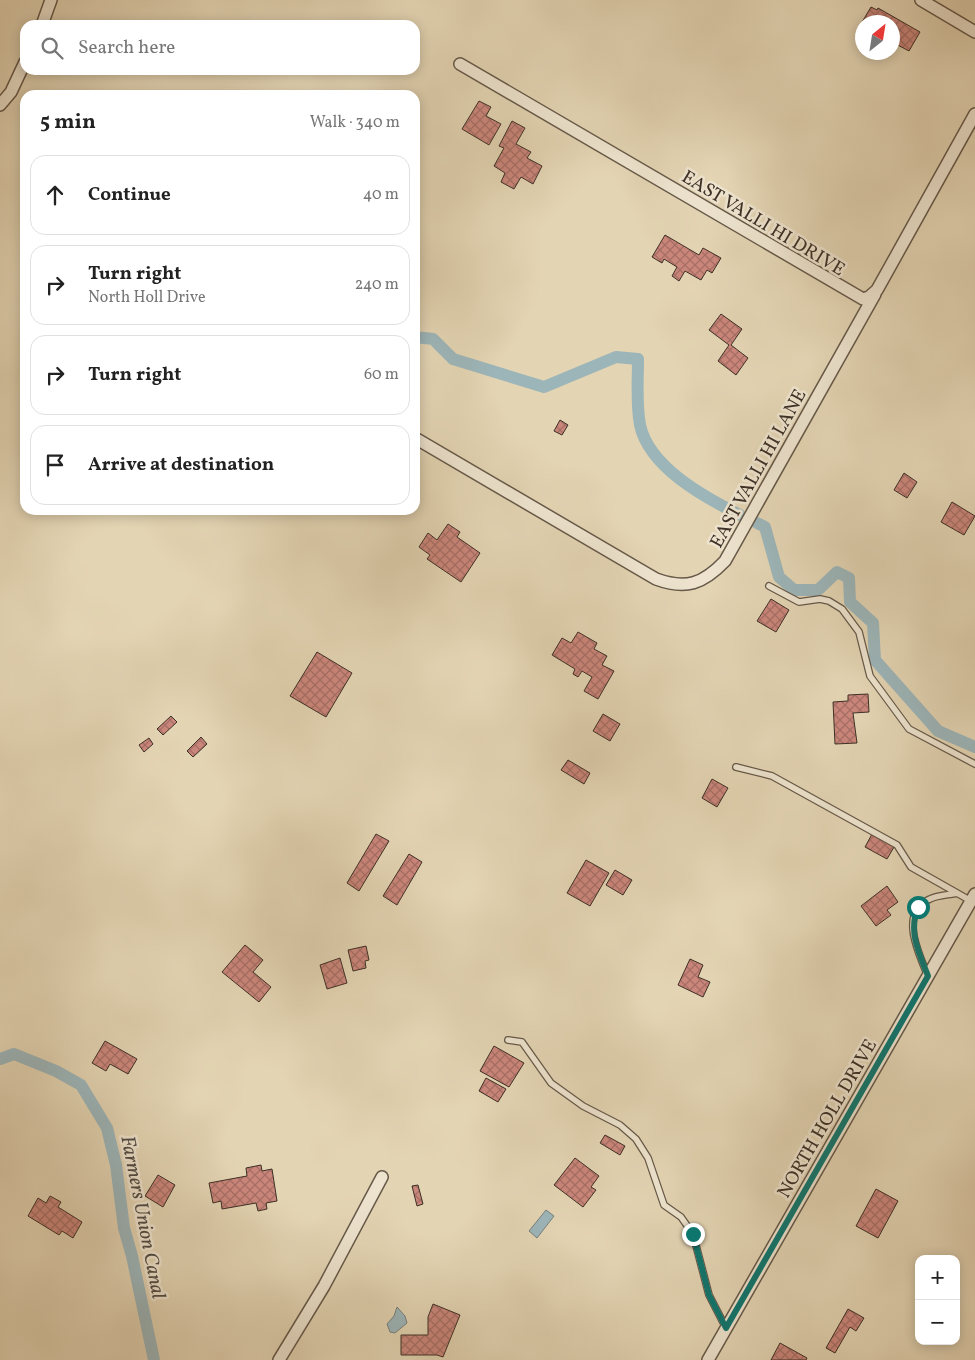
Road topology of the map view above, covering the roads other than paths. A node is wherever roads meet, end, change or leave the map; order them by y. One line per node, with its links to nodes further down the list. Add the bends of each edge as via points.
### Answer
1 (51, 0): 3 (street)
2 (921, 0): 4 (street)
3 (44, 20)
4 (975, 32)
5 (460, 64): 9 (street, EAST VALLI HI DRIVE, via 858,298 869,297)
6 (20, 73): 7 (street, via 11,92)
7 (0, 105)
8 (975, 114): 9 (street)
9 (876, 290): 10 (street, EAST VALLI HI LANE, via 725,561 709,577 687,585 656,579)
10 (420, 441)
11 (769, 586): 12 (lane, via 799,602 820,599 842,609 859,632 870,676 909,729)
12 (975, 764)
13 (736, 766): 14 (lane, via 772,776 897,845 911,867)
14 (958, 893): 15 (lane); 16 (lane, via 930,899 918,907 913,920 914,935)
15 (973, 897): 16 (street, NORTH HOLL DRIVE)
16 (928, 976): 19 (street, NORTH HOLL DRIVE)
17 (508, 1040): 19 (lane, via 522,1042 551,1083 636,1139 648,1158 664,1205 681,1217 693,1234 709,1295)
18 (382, 1177): 20 (street, via 324,1286)
19 (726, 1328): 21 (street, NORTH HOLL DRIVE)
20 (279, 1360)
21 (708, 1360)

